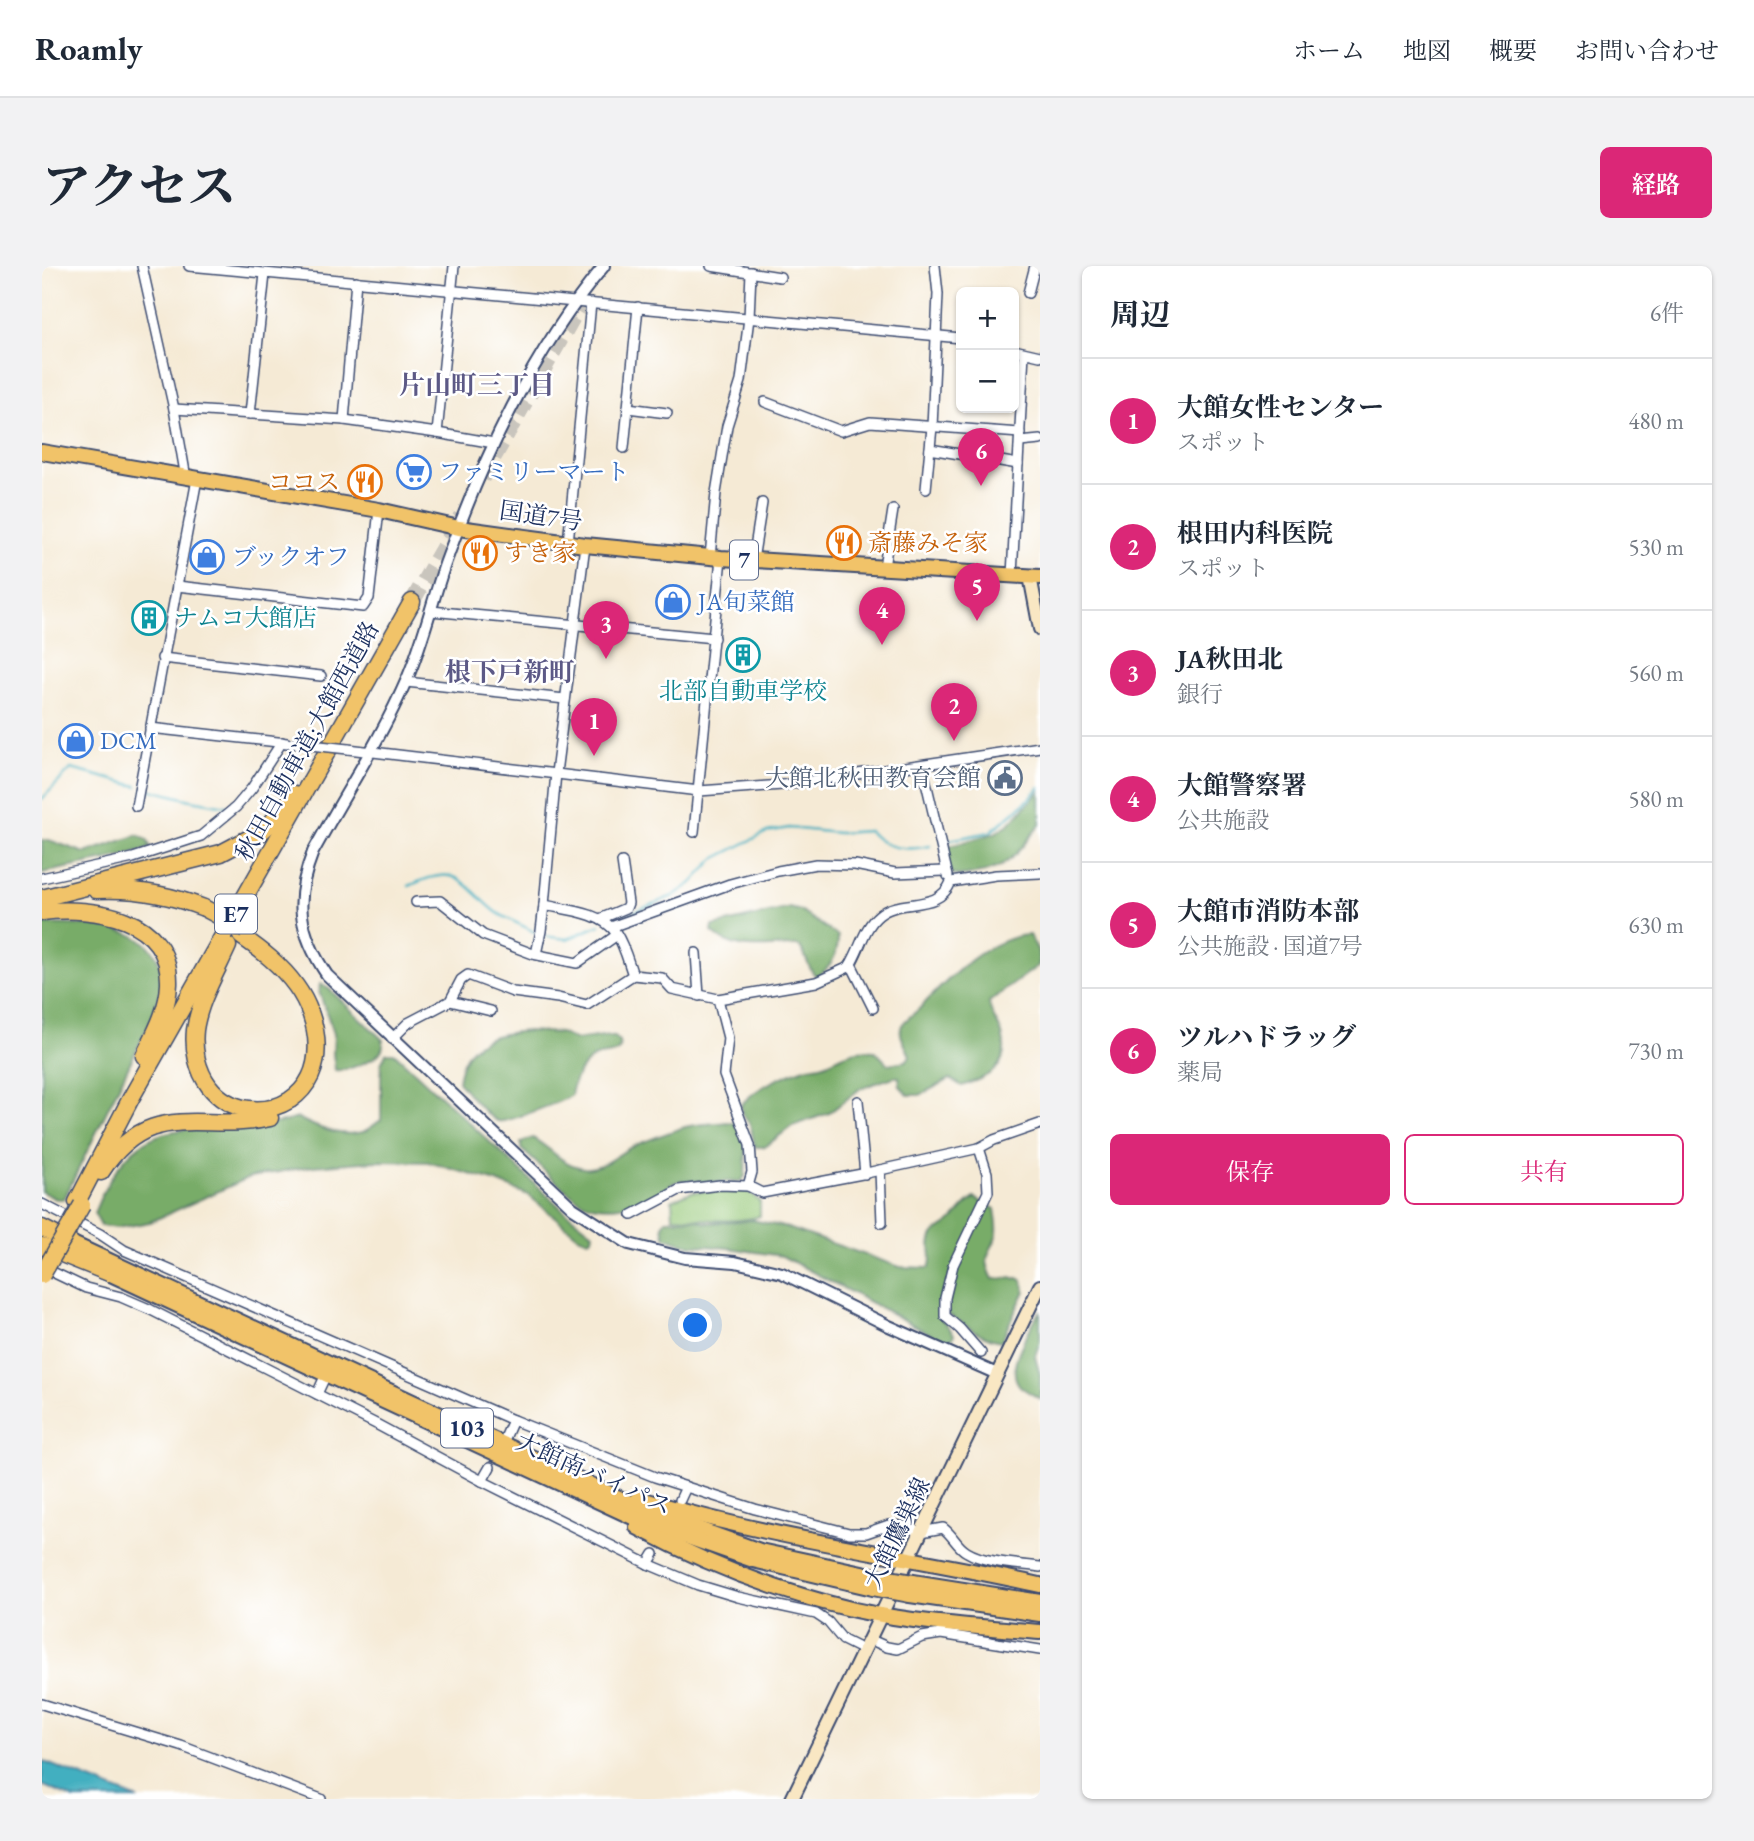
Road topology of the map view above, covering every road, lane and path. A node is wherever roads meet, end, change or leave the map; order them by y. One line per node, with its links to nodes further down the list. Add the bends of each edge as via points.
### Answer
1 (142, 266): 27 (street)
2 (189, 266): 3 (street)
3 (198, 266): 11 (street)
4 (454, 266): 14 (street)
5 (604, 266): 16 (street)
6 (717, 266): 10 (street)
7 (935, 266): 20 (street)
8 (1035, 266): 15 (street)
9 (285, 271): 11 (street); 13 (street)
10 (751, 272): 12 (street); 19 (street)
11 (265, 274): 29 (street)
12 (780, 277)
13 (356, 281): 14 (street); 30 (street)
14 (450, 291): 16 (street); 32 (street)
15 (1028, 293)
16 (574, 302): 17 (street); 35 (street)
17 (591, 303): 18 (street); 46 (street)
18 (638, 307): 19 (street); 26 (street)
19 (749, 318): 20 (street); 48 (street, via 741,380 727,426 716,493)
20 (936, 335): 21 (street); 31 (street)
21 (956, 337)
22 (1019, 352): 23 (street)
23 (1024, 353): 24 (street); 33 (street)
24 (1040, 356)
25 (765, 402): 31 (street, via 841,431 870,422)
26 (628, 408): 28 (street); 36 (street)
27 (174, 409): 29 (street); 40 (street)
28 (667, 412)
29 (250, 414): 30 (street)
30 (344, 420): 32 (street)
31 (932, 427): 33 (street); 37 (street)
32 (437, 433): 35 (street)
33 (1020, 438): 34 (street); 39 (street)
34 (1040, 440)
35 (494, 443): 45 (street)
36 (624, 448)
37 (930, 449): 39 (street); 41 (street)
38 (42, 452): 40 (highway, 国道7号 / 7)
39 (1018, 464): 51 (street)
40 (191, 479): 43 (highway, 国道7号 / 7); 53 (street)
41 (926, 489)
42 (762, 503): 49 (street)
43 (379, 510): 45 (highway, 国道7号 / 7); 53 (street, via 369,598 363,607)
44 (893, 510): 50 (street)
45 (459, 528): 46 (highway, 国道7号 / 7); 55 (street)
46 (568, 543): 47 (highway, 国道7号 / 7)
47 (585, 545): 48 (highway, 国道7号 / 7); 56 (street)
48 (716, 558): 49 (highway, 国道7号 / 7); 58 (street)
49 (753, 560): 50 (highway, 国道7号 / 7)
50 (884, 567): 51 (highway, 国道7号 / 7)
51 (1012, 575): 52 (highway, 国道7号 / 7)
52 (1035, 577): 57 (main road)
53 (177, 586): 60 (street)
54 (412, 602): 59 (highway, 秋田自動車道;大館西道路 / E7)
55 (431, 611): 56 (street); 62 (street)
56 (576, 626): 58 (street); 63 (street)
57 (1040, 629)
58 (714, 638): 70 (street)
59 (381, 656): 73 (highway, 秋田自動車道;大館西道路 / E7); 79 (highway, via 300,786 261,832 201,859)
60 (162, 658): 61 (street); 64 (street)
61 (321, 676)
62 (406, 682): 63 (street); 67 (street)
63 (565, 699): 69 (street)
64 (150, 728): 65 (street); 71 (street)
65 (287, 743): 67 (street, bridge); 77 (street, via 236,807 201,836 132,858)
66 (1040, 747): 68 (street)
67 (369, 750): 69 (street); 96 (street, via 313,852 304,875 300,910 305,935 327,975)
68 (922, 765): 70 (street, via 783,785); 75 (street)
69 (556, 773): 70 (street); 81 (street)
70 (699, 791): 72 (street)
71 (136, 806)
72 (694, 832)
73 (278, 839): 86 (highway, via 205,998 195,1041 198,1063 214,1092 242,1108 265,1110 286,1102 304,1087 315,1065 317,1037 296,985); 101 (highway, 秋田自動車道;大館西道路 / E7)
74 (622, 862): 84 (street, via 628,903)
75 (945, 871): 78 (street); 85 (street, via 895,873 816,864 730,884)
76 (1040, 873): 78 (street)
77 (42, 878)
78 (951, 882): 89 (street, via 940,896 925,904 887,909 877,916)
79 (42, 898): 83 (highway, via 128,890 173,897)
80 (416, 902): 88 (street, via 440,901 483,935)
81 (544, 905): 84 (street); 88 (street)
82 (42, 910): 83 (highway, via 81,900 120,898); 101 (highway, via 85,911 137,926 159,946 169,974 161,1018)
83 (202, 911): 86 (highway)
84 (600, 919): 85 (street)
85 (614, 931): 88 (street, via 577,963); 90 (street)
86 (243, 933): 105 (highway, via 271,947 309,988 325,1032 326,1055 317,1084 297,1107 277,1116 180,1122 143,1132 113,1156)
87 (696, 953): 91 (street)
88 (536, 954)
89 (851, 964): 92 (street, via 816,982); 94 (street)
90 (633, 975): 91 (street, via 662,978 672,989); 93 (street, via 587,1005 513,992 468,975)
91 (699, 996): 92 (street)
92 (718, 999): 103 (street, via 728,1038 724,1075 750,1145)
93 (450, 1001): 95 (street); 96 (street, via 408,1023)
94 (873, 1008)
95 (491, 1011)
96 (393, 1039): 117 (street, via 573,1208 615,1237 672,1256 735,1262 782,1273)
97 (858, 1101): 102 (street)
98 (1040, 1124): 99 (street)
99 (979, 1148): 100 (street); 115 (street, via 988,1173 988,1192 953,1265 945,1317)
100 (880, 1171): 102 (street); 107 (street)
101 (92, 1173): 105 (highway, 秋田自動車道;大館西道路 / E7)
102 (865, 1174): 103 (street, via 762,1193)
103 (748, 1186): 106 (street, via 679,1190)
104 (42, 1204): 114 (street, via 124,1251)
105 (79, 1204): 111 (highway, 秋田自動車道;大館西道路 / E7, bridge)
106 (632, 1215)
107 (882, 1223)
108 (42, 1229): 109 (highway)
109 (71, 1243): 122 (highway, 大館南バイパス / 103)
110 (42, 1244): 112 (highway)
111 (42, 1271): 119 (street, via 151,1310)
112 (108, 1273): 122 (highway, 大館南バイパス / 103)
113 (1040, 1286): 117 (main road, 大館鷹巣線)
114 (340, 1347): 116 (street); 120 (street)
115 (981, 1353)
116 (335, 1358)
117 (997, 1374): 127 (main road, 大館鷹巣線)
118 (323, 1381): 119 (street)
119 (317, 1394): 124 (street)
120 (513, 1420): 121 (street); 125 (street)
121 (506, 1436)
122 (520, 1460): 129 (highway, via 704,1518); 133 (highway, 大館南バイパス / 103, bridge, via 639,1520 714,1548 793,1571); 136 (highway, via 664,1542 722,1568 795,1594)
123 (490, 1466): 124 (street)
124 (482, 1481): 130 (street)
125 (686, 1487): 126 (street); 127 (street, via 849,1533 896,1524)
126 (680, 1500)
127 (921, 1532): 129 (main road, 大館鷹巣線); 131 (street, via 943,1528 975,1556)
128 (654, 1554): 130 (street)
129 (909, 1558): 132 (highway); 136 (main road, 大館鷹巣線)
130 (648, 1564): 138 (street, via 738,1597 817,1614 843,1640)
131 (1040, 1567)
132 (1040, 1585)
133 (911, 1589): 134 (highway, 大館南バイパス / 103); 135 (highway, 大館南バイパス / 103)
134 (1040, 1602)
135 (1040, 1614)
136 (881, 1615): 137 (highway); 138 (main road, 大館鷹巣線)
137 (1040, 1632)
138 (866, 1644): 139 (street, via 898,1649 927,1635 941,1634); 142 (main road, 大館鷹巣線)
139 (1040, 1650)
140 (42, 1704): 141 (street, via 193,1750)
141 (321, 1799)
142 (792, 1799)

